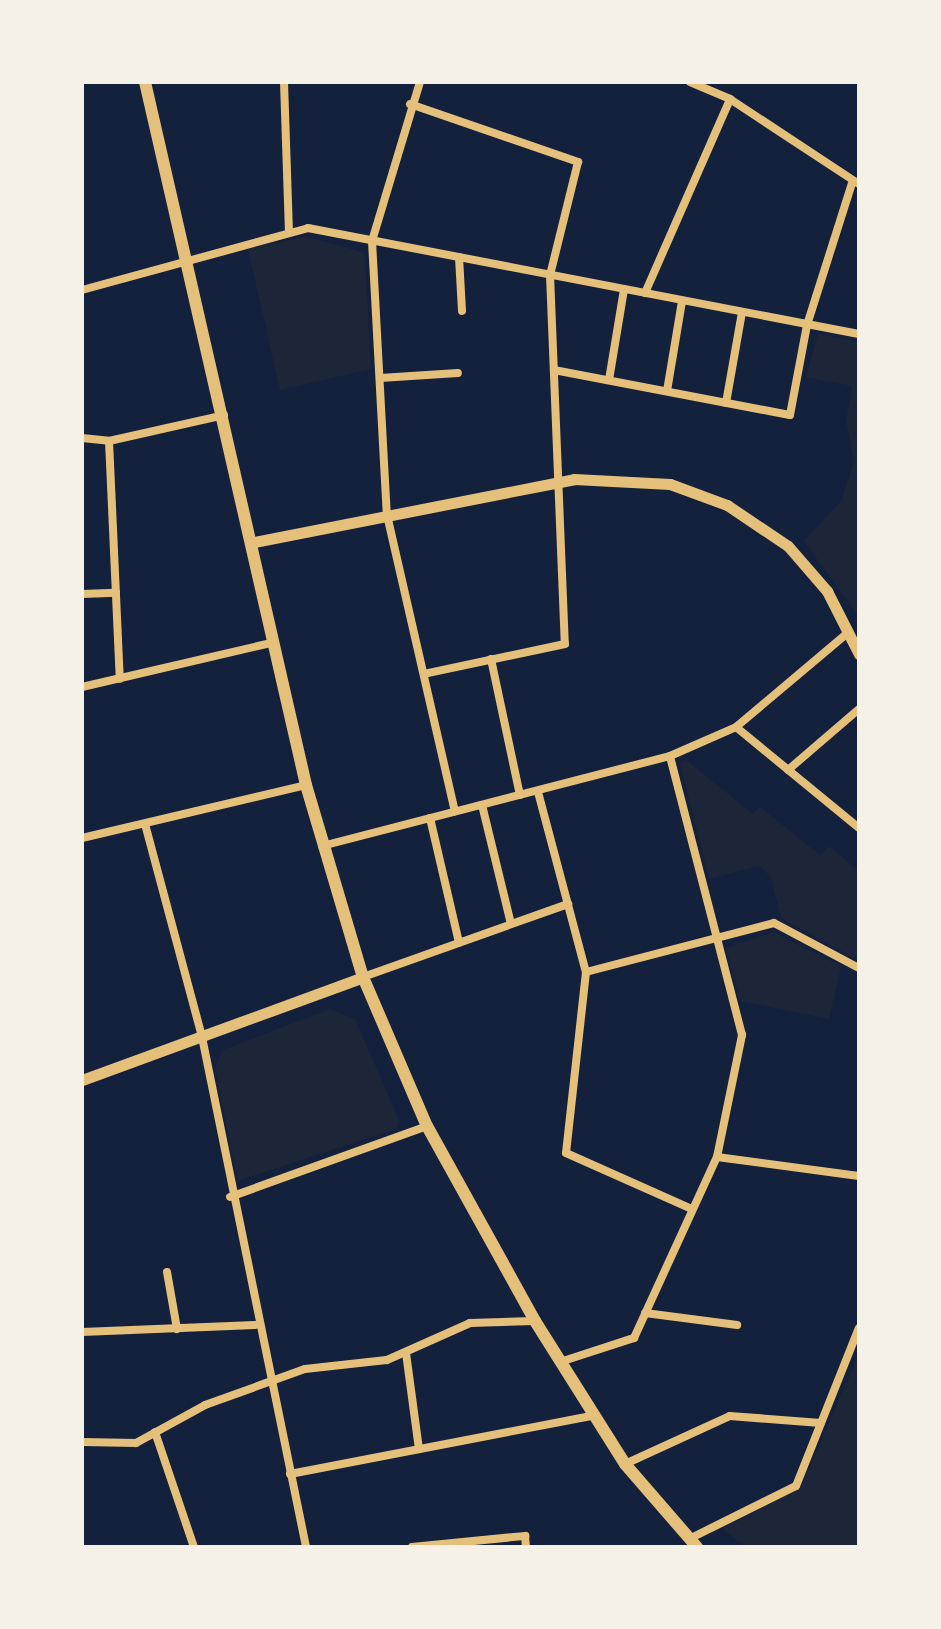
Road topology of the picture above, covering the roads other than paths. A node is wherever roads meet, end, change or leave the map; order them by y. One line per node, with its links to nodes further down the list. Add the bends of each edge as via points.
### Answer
1 (145, 82): 11 (main road)
2 (284, 82): 8 (street)
3 (420, 82): 6 (street)
4 (690, 82): 5 (street)
5 (730, 99): 7 (street); 15 (street)
6 (410, 104): 9 (street); 12 (street, via 578,162)
7 (856, 183): 19 (street)
8 (289, 230): 9 (street); 11 (street)
9 (372, 241): 10 (street); 23 (street)
10 (459, 257): 12 (street); 17 (street)
11 (190, 259): 14 (street); 27 (main road)
12 (550, 275): 13 (street); 21 (street)
13 (624, 289): 15 (street); 24 (street)
14 (82, 290)
15 (645, 293): 16 (street)
16 (682, 301): 18 (street); 25 (street)
17 (462, 311)
18 (742, 312): 19 (street); 26 (street)
19 (807, 325): 20 (street); 26 (street, via 790,415)
20 (859, 334)
21 (554, 370): 24 (street); 30 (street)
22 (458, 373): 23 (street)
23 (380, 378): 31 (street)
24 (609, 380): 25 (street)
25 (667, 391): 26 (street)
26 (726, 403)
27 (224, 415): 29 (street); 32 (main road)
28 (82, 438): 29 (street)
29 (109, 441): 33 (street)
30 (557, 482): 31 (street); 35 (street, via 649,480 727,505 803,561); 38 (street, via 565,644)
31 (387, 515): 32 (street); 39 (street)
32 (254, 542): 36 (main road)
33 (116, 593): 34 (street); 40 (street)
34 (82, 594)
35 (849, 632): 37 (street); 43 (street)
36 (275, 642): 40 (street); 46 (main road)
37 (859, 654)
38 (491, 659): 39 (street); 48 (street)
39 (424, 674): 50 (street)
40 (120, 679): 41 (street)
41 (82, 687)
42 (859, 709): 45 (street)
43 (736, 727): 44 (street); 45 (street)
44 (670, 756): 47 (street); 58 (street)
45 (788, 770): 53 (street)
46 (306, 785): 52 (street); 55 (main road)
47 (538, 792): 48 (street); 56 (street)
48 (520, 795): 49 (street)
49 (482, 805): 50 (street); 57 (street)
50 (455, 811): 51 (street)
51 (430, 818): 55 (street); 59 (street)
52 (145, 824): 54 (street); 63 (street)
53 (859, 828)
54 (82, 838)
55 (322, 846): 62 (main road)
56 (568, 904): 57 (street); 61 (street)
57 (511, 924): 59 (street)
58 (716, 937): 60 (street, via 774,923); 61 (street); 66 (street, via 742,1035)
59 (459, 943): 62 (street)
60 (859, 968)
61 (586, 972): 69 (street, via 566,1153)
62 (363, 977): 63 (street); 65 (main road)
63 (202, 1037): 64 (street); 68 (street)
64 (82, 1080)
65 (427, 1126): 68 (street); 72 (main road)
66 (717, 1157): 67 (street); 69 (street)
67 (859, 1176)
68 (230, 1197): 73 (street)
69 (692, 1209): 71 (street)
70 (167, 1272): 76 (street)
71 (645, 1313): 74 (street); 79 (street, via 634,1338)
72 (535, 1321): 78 (street, via 470,1323); 79 (main road)
73 (255, 1325): 76 (street); 80 (street)
74 (737, 1325)
75 (859, 1328): 82 (street)
76 (177, 1329): 77 (street)
77 (82, 1332)
78 (406, 1353): 80 (street, via 305,1369); 85 (street)
79 (560, 1362): 81 (main road)
80 (267, 1383): 83 (street); 87 (street)
81 (592, 1416): 85 (street); 86 (main road)
82 (821, 1423): 86 (street, via 730,1416); 88 (street, via 796,1486)
83 (155, 1432): 84 (street, via 136,1443); 89 (street)
84 (82, 1442)
85 (419, 1449): 87 (street)
86 (625, 1464): 88 (main road)
87 (290, 1474): 90 (street)
88 (693, 1543)
89 (194, 1547)
90 (306, 1547)
91 (412, 1547): 92 (street, via 525,1536)
92 (526, 1547)

